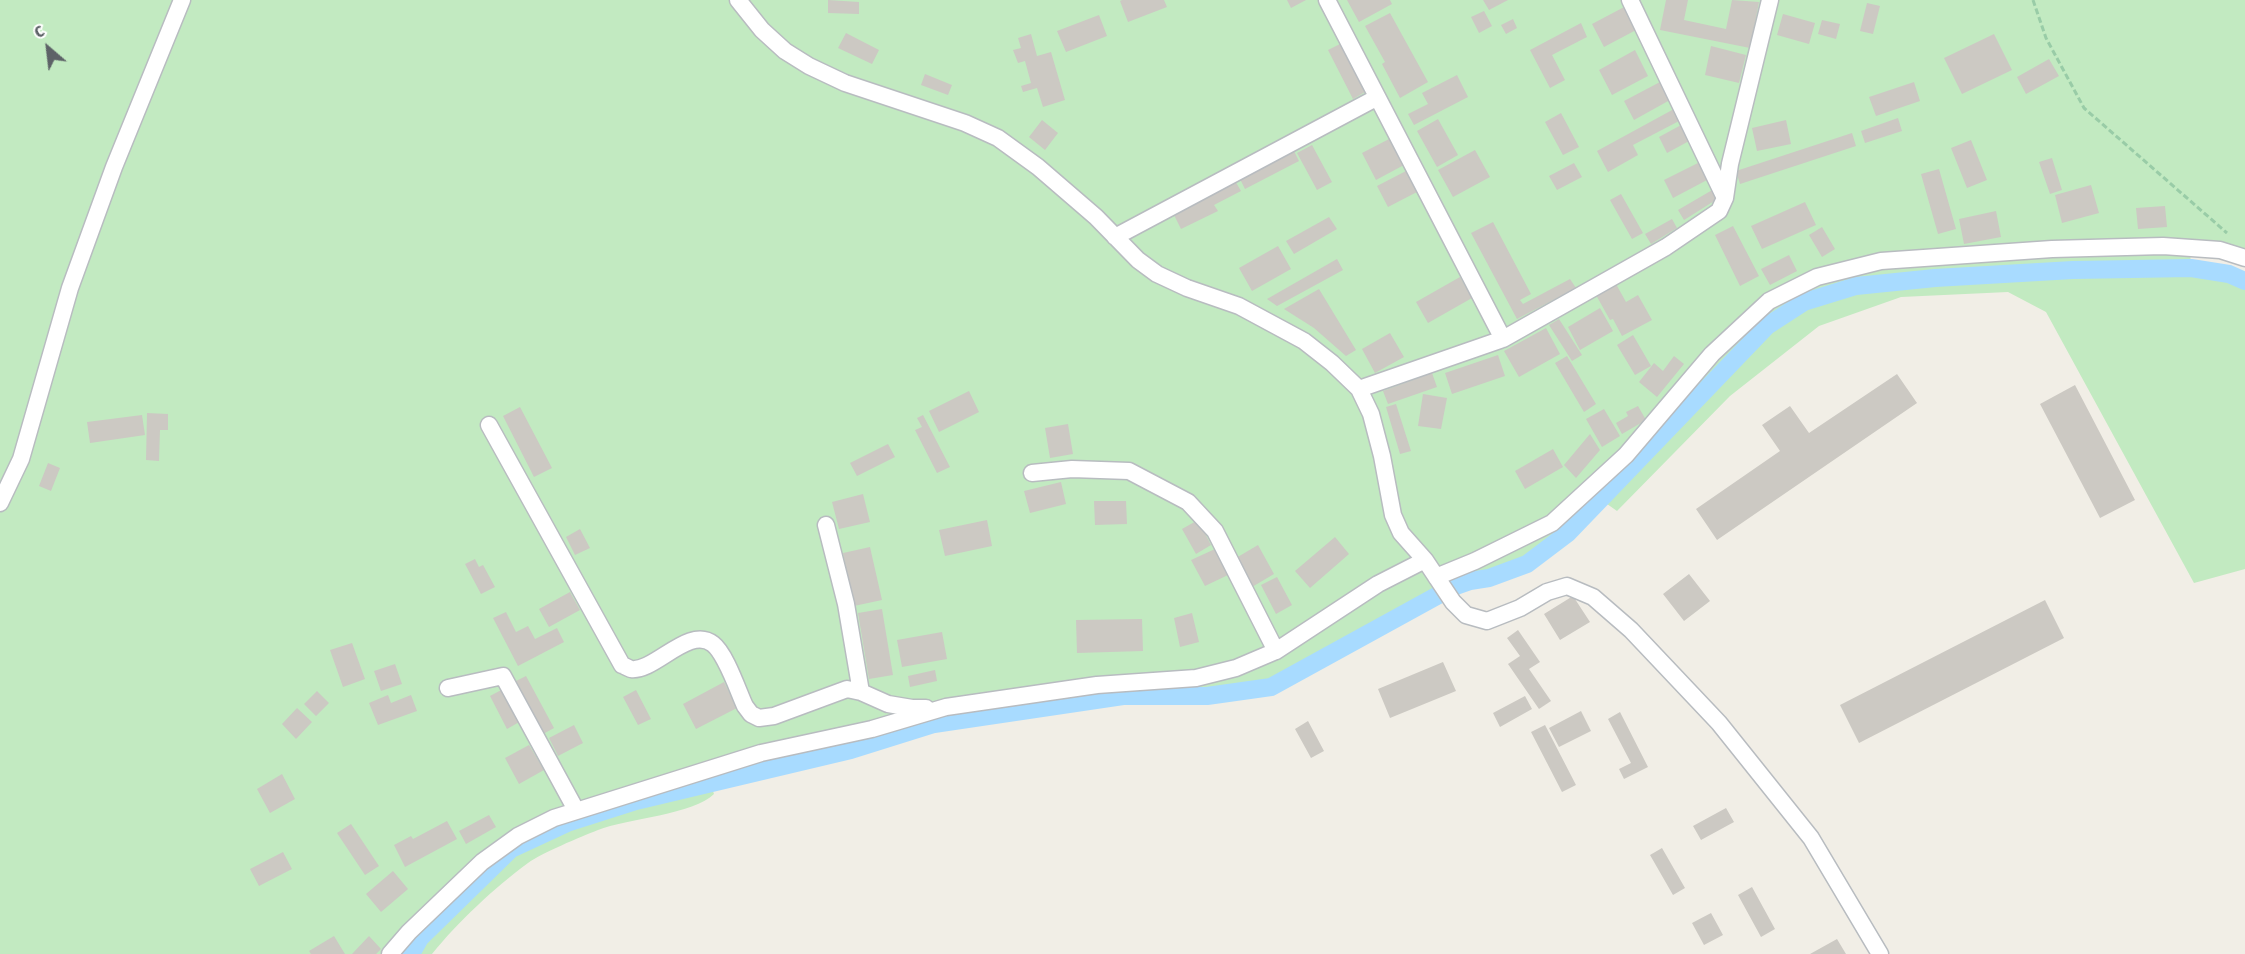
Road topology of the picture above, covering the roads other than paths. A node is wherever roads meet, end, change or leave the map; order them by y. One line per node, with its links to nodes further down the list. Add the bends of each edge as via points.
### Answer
1 (182, 0): 14 (street, via 70,288 21,459)
2 (738, 0): 8 (street, via 785,51 809,66 845,83 955,119 998,138 1038,167)
3 (1327, 0): 6 (street)
4 (1630, 0): 7 (street)
5 (1770, 0): 7 (street)
6 (1376, 98): 8 (street); 10 (street)
7 (1725, 198): 10 (street, via 1719,211 1666,247)
8 (1114, 237): 11 (street, via 1157,274 1239,306 1304,341)
9 (2245, 258): 17 (street, via 2220,250 2163,246 2052,249 1881,261 1817,277 1769,301 1712,354 1626,455 1552,523)
10 (1503, 339): 11 (street)
11 (1359, 389): 16 (street, via 1377,435 1393,515 1401,533)
12 (489, 425): 20 (street, via 622,665 640,668 685,643 704,640 719,652 745,706 759,718 847,689)
13 (1032, 473): 18 (street, via 1072,469 1129,471 1188,502 1215,531)
14 (0, 503)
15 (826, 525): 20 (street, via 846,604)
16 (1425, 560): 17 (street); 18 (street, via 1378,584)
17 (1440, 581): 24 (street, via 1466,615 1487,621 1567,586 1593,597 1631,630 1719,723 1811,838)
18 (1276, 651): 21 (street, via 1236,668 1196,678 1097,685)
19 (448, 688): 22 (street, via 503,675)
20 (861, 692): 21 (street, via 912,708)
21 (946, 707): 22 (street, via 872,729 760,753)
22 (576, 810): 23 (street, via 518,836 482,862)
23 (390, 954)
24 (1880, 954)

